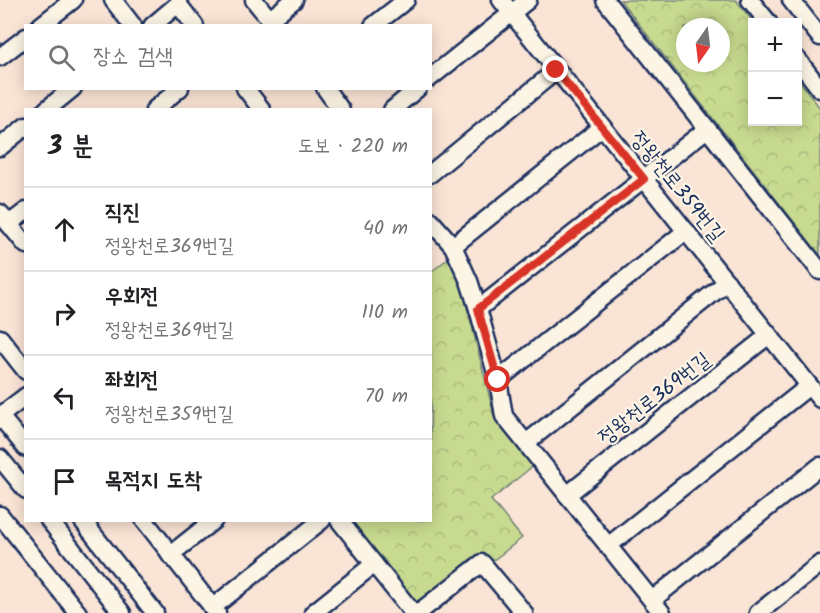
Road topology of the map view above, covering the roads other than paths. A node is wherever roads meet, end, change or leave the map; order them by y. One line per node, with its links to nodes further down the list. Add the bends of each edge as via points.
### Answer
1 (73, 0): 14 (street)
2 (113, 0): 15 (street)
3 (254, 0): 13 (street)
4 (294, 0): 13 (street)
5 (406, 0): 18 (street)
6 (528, 0): 11 (street)
7 (605, 0): 38 (street)
8 (750, 0): 12 (street)
9 (791, 0): 19 (street)
10 (181, 2): 16 (street); 17 (street)
11 (506, 6): 23 (street, 정왕천로359번길); 24 (street)
12 (765, 18)
13 (272, 22)
14 (43, 24)
15 (131, 24)
16 (154, 24)
17 (194, 24)
18 (376, 24)
19 (820, 37)
20 (24, 39): 21 (street)
21 (0, 57)
22 (802, 65): 25 (street)
23 (556, 70): 36 (street, 정왕천로359번길); 40 (street)
24 (432, 76)
25 (820, 89)
26 (71, 90): 31 (street)
27 (178, 90): 32 (street)
28 (247, 90): 33 (street)
29 (326, 90): 34 (street)
30 (416, 90): 35 (street)
31 (48, 108)
32 (156, 108)
33 (260, 108)
34 (340, 108)
35 (394, 108)
36 (602, 127): 41 (street, 정왕천로359번길); 47 (street)
37 (24, 128): 39 (street)
38 (707, 129): 41 (street); 48 (street)
39 (0, 147)
40 (432, 172)
41 (644, 179): 45 (street, 정왕천로359번길); 50 (street)
42 (24, 212): 43 (street)
43 (4, 218): 46 (street)
44 (432, 221): 47 (street)
45 (686, 231): 49 (street, 정왕천로359번길); 54 (street)
46 (24, 243)
47 (453, 246): 50 (street)
48 (820, 272)
49 (726, 282): 51 (street, 정왕천로359번길); 59 (street)
50 (478, 309): 54 (street)
51 (769, 335): 55 (street, 정왕천로359번길); 64 (street, 정왕천로369번길)
52 (0, 338): 53 (street)
53 (24, 368)
54 (498, 380): 59 (street, via 504,416)
55 (809, 386): 57 (street, 정왕천로359번길); 72 (street)
56 (24, 398): 58 (street)
57 (820, 399)
58 (0, 416): 60 (street)
59 (526, 443): 64 (street)
60 (24, 446)
61 (0, 458): 63 (street)
62 (820, 466): 76 (street)
63 (24, 488)
64 (567, 495): 72 (street)
65 (0, 515): 78 (street)
66 (52, 522): 79 (street)
67 (84, 522): 80 (street)
68 (145, 522): 73 (street)
69 (211, 522): 73 (street)
70 (320, 522): 77 (street)
71 (341, 522): 74 (street)
72 (608, 546): 76 (street)
73 (170, 555): 77 (street)
74 (374, 564): 81 (street); 82 (street)
75 (820, 564): 86 (street)
76 (652, 600): 85 (street)
77 (214, 610)
78 (78, 613)
79 (122, 613)
80 (155, 613)
81 (313, 613)
82 (413, 613)
83 (418, 613): 84 (street, via 482,563)
84 (524, 613)
85 (662, 613)
86 (758, 613)

